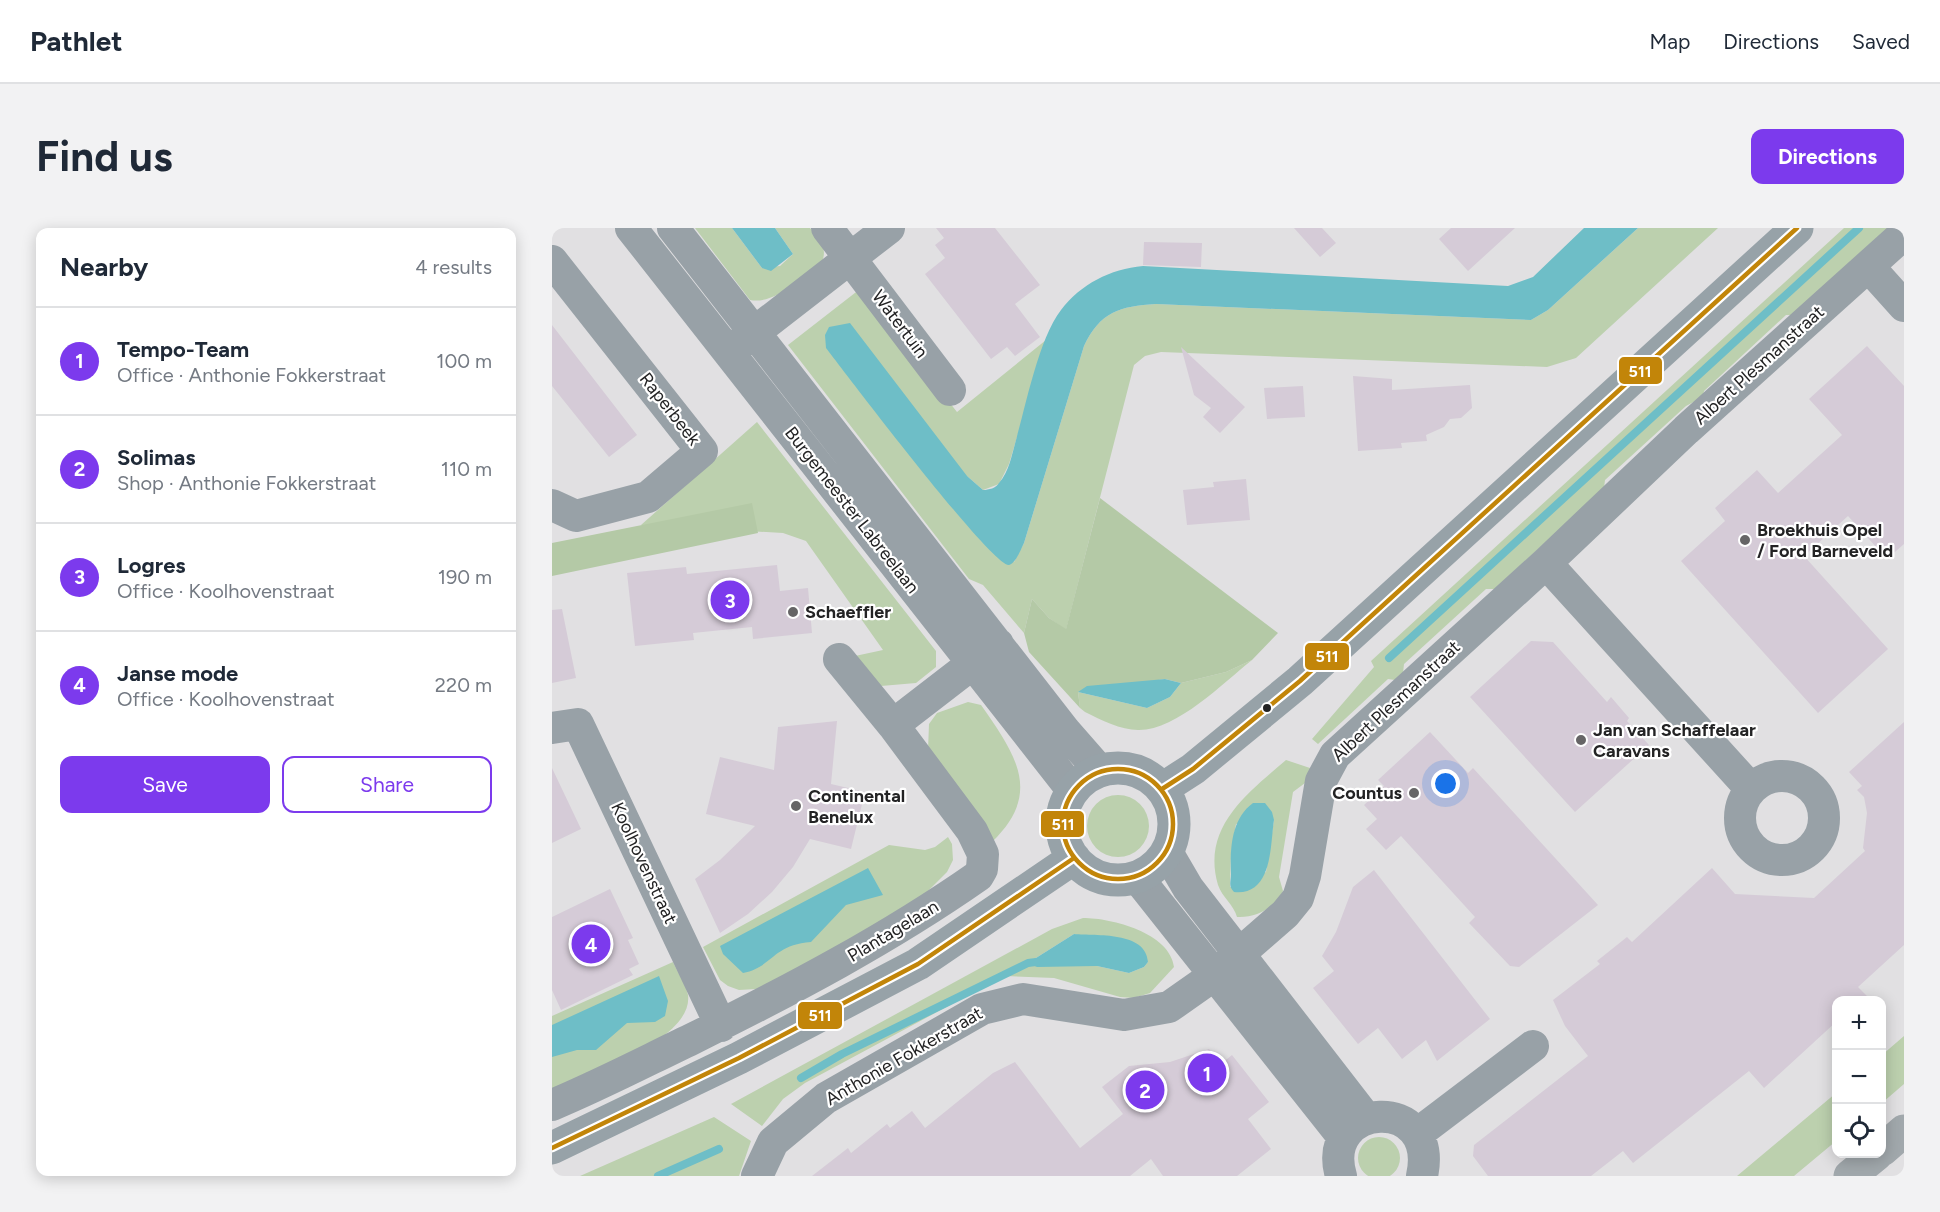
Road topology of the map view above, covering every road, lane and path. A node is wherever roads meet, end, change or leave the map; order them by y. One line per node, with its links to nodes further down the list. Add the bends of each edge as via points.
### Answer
1 (631, 228): 12 (street, Burgemeester Labreelaan)
2 (673, 228): 11 (street, Burgemeester Labreelaan)
3 (827, 228): 7 (street, Watertuin)
4 (889, 228): 7 (street)
5 (1797, 228): 22 (main road, via 1300,681 1193,770)
6 (1904, 234): 9 (street, Albert Plesmanstraat)
7 (850, 258): 11 (street); 13 (street, Watertuin)
8 (552, 261): 14 (street, Raperbeek, via 702,451 648,497 576,516)
9 (1869, 267): 10 (street); 15 (street, Albert Plesmanstraat, via 1686,430)
10 (1904, 306)
11 (754, 333): 12 (street); 16 (street, Burgemeester Labreelaan)
12 (729, 353): 18 (street, Burgemeester Labreelaan)
13 (950, 390)
14 (552, 505)
15 (1546, 563): 23 (street); 28 (street, Albert Plesmanstraat, via 1335,755 1321,781 1298,898)
16 (998, 644): 18 (street); 21 (street, Burgemeester Labreelaan)
17 (839, 659): 19 (street)
18 (972, 664): 19 (street); 24 (street, Burgemeester Labreelaan)
19 (892, 724): 30 (street, Plantagelaan, via 972,831 983,854 982,869 978,876 916,918)
20 (552, 728): 30 (street, Koolhovenstraat, via 578,724)
21 (1100, 771): 22 (main road, via 1134,770 1150,777); 24 (main road)
22 (1162, 789): 25 (main road, via 1169,800 1174,826)
23 (1751, 789)
24 (1073, 791): 26 (main road, via 1063,818 1067,846)
25 (1167, 852): 27 (main road, via 1149,871); 28 (street, via 1188,888)
26 (1074, 858): 27 (main road, via 1103,878); 37 (main road, Plantagelaan, via 918,964 739,1058)
27 (1137, 877): 29 (street)
28 (1240, 954): 29 (street, Anthonie Fokkerstraat); 33 (street)
29 (1216, 974): 33 (street); 39 (street, Anthonie Fokkerstraat, via 1169,1006 1124,1016 1023,999 982,1009 826,1098 773,1142)
30 (721, 1026): 32 (street, Plantagelaan)
31 (1533, 1046): 35 (street)
32 (552, 1105)
33 (1355, 1128): 35 (street, via 1380,1116 1394,1117); 40 (street, via 1338,1164)
34 (1904, 1131): 36 (highway)
35 (1417, 1134): 41 (street, via 1424,1147)
36 (1886, 1146)
37 (552, 1148)
38 (1872, 1158): 42 (highway)
39 (757, 1176)
40 (1341, 1176)
41 (1422, 1176)
42 (1850, 1176)

